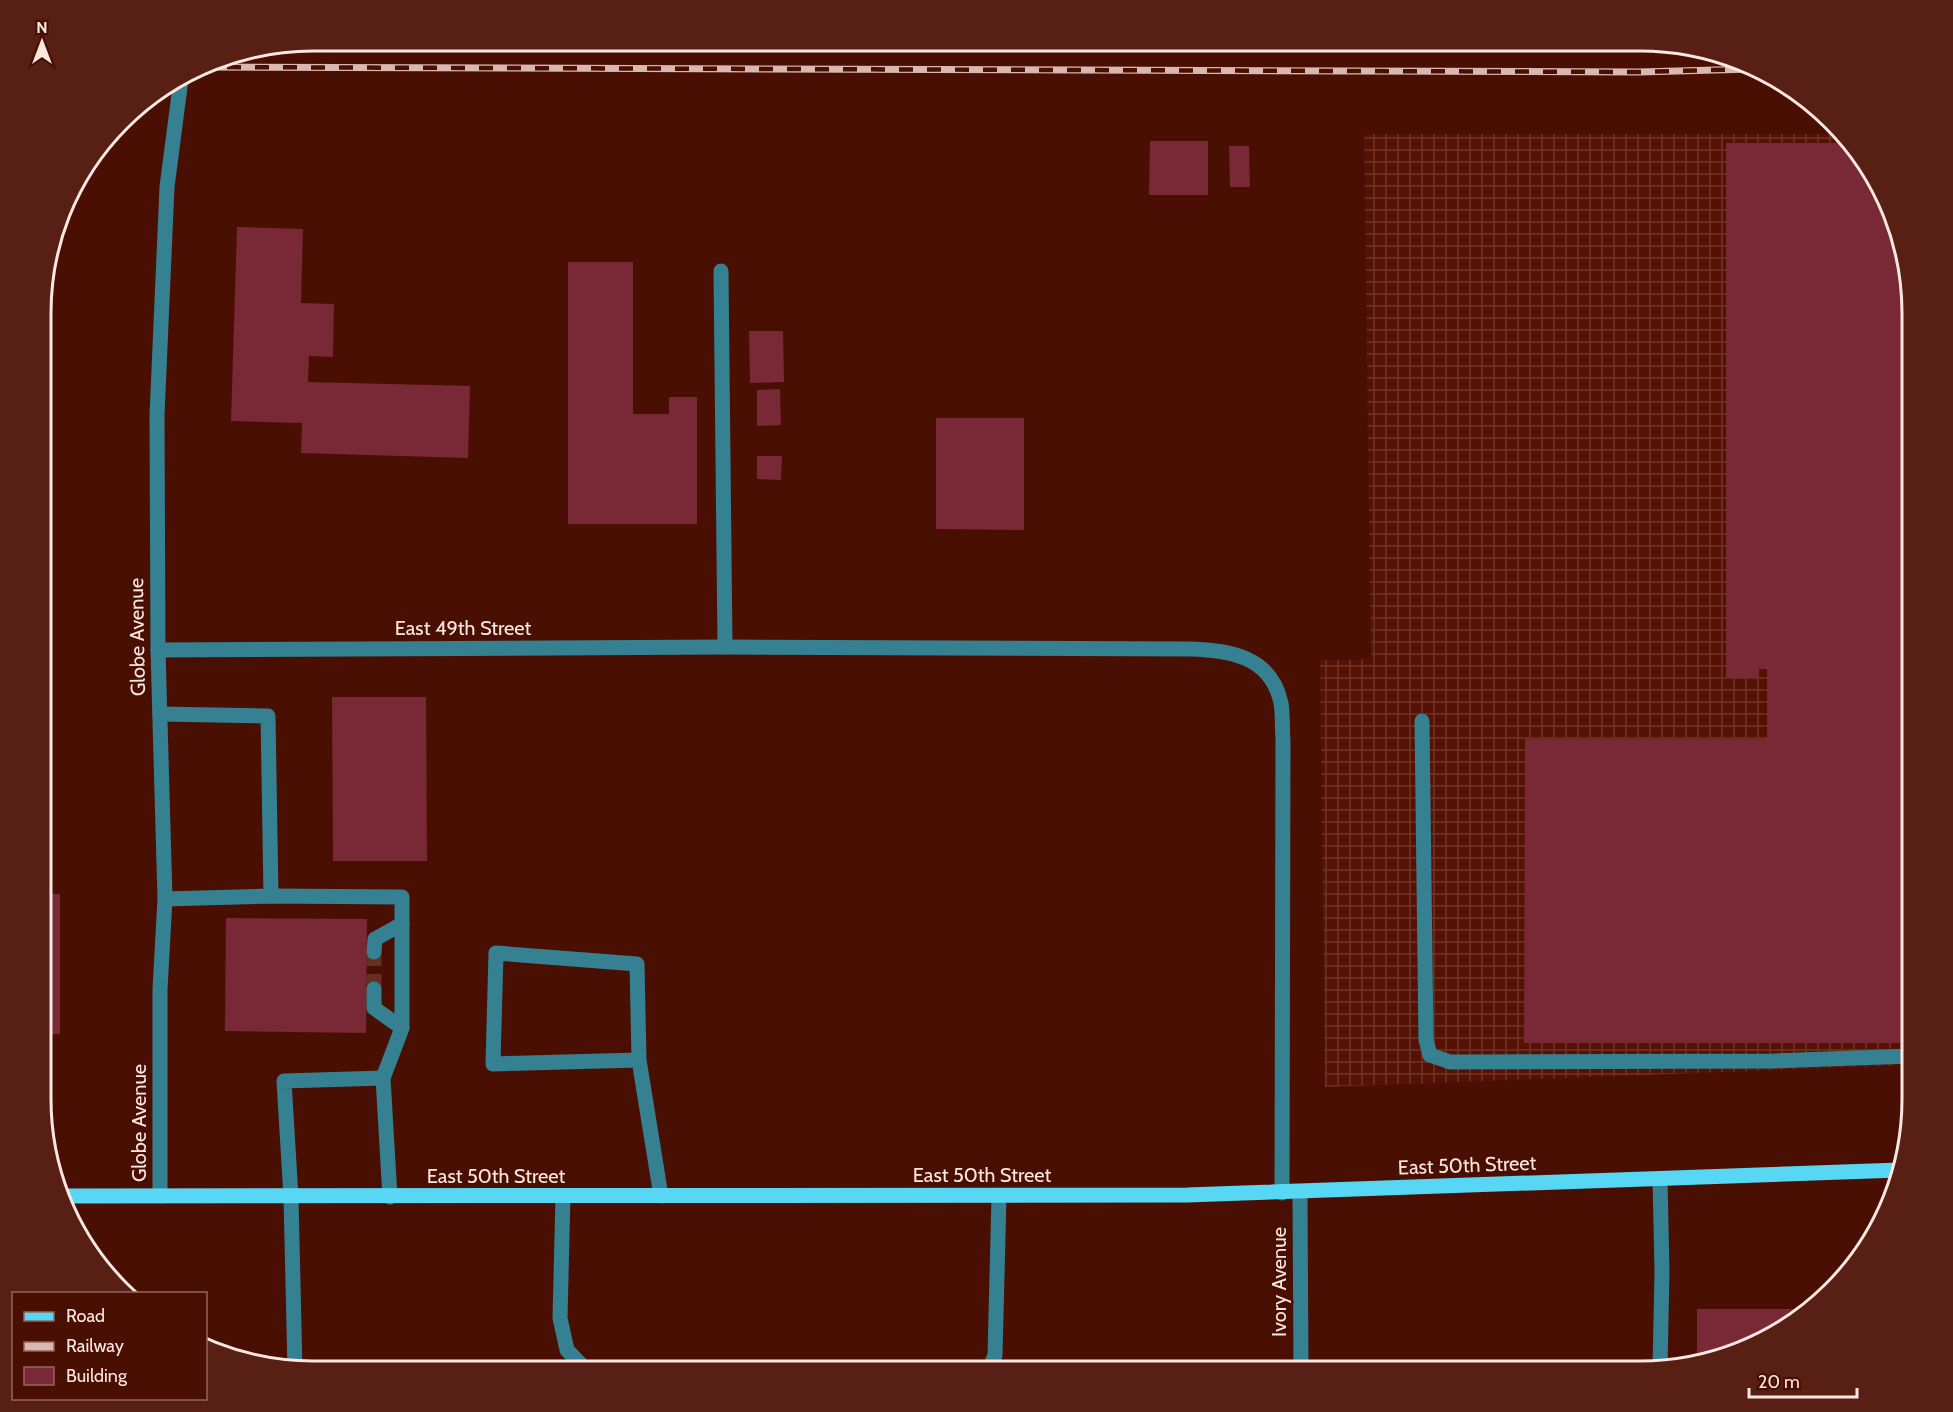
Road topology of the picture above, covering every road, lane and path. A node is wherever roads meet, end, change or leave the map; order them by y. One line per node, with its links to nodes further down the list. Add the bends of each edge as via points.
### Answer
1 (180, 87): 4 (street, Globe Avenue, via 167,187 160,300)
2 (722, 271): 3 (street)
3 (725, 647): 4 (street, East 49th Street); 18 (street, East 49th Street, via 1225,650 1250,659 1271,679 1281,702 1283,740)
4 (158, 650): 5 (street, Globe Avenue)
5 (160, 714): 7 (street, via 268,716); 8 (street, Globe Avenue)
6 (1422, 721): 13 (street, via 1426,1040 1430,1055 1450,1062 1774,1061)
7 (271, 896): 8 (street); 9 (street, via 402,897)
8 (165, 899): 21 (street, Globe Avenue, via 160,989)
9 (402, 924): 10 (street, via 375,939); 12 (street)
10 (374, 952)
11 (374, 989): 12 (street, via 374,1008)
12 (402, 1028): 15 (street)
13 (1902, 1056)
14 (639, 1060): 14 (street, via 493,1064 496,953 637,964); 23 (street)
15 (384, 1078): 25 (street, via 284,1081); 26 (street)
16 (1892, 1170): 17 (main road, East 50th Street)
17 (1660, 1179): 19 (main road, East 50th Street); 28 (street)
18 (1282, 1193): 19 (main road, East 50th Street); 24 (main road, East 50th Street)
19 (1300, 1193): 31 (street, Ivory Avenue)
20 (70, 1196): 21 (main road, East 50th Street)
21 (160, 1196): 25 (main road, East 50th Street)
22 (563, 1196): 23 (main road, East 50th Street); 26 (main road, East 50th Street); 29 (street, via 560,1318 567,1350)
23 (661, 1196): 24 (main road, East 50th Street)
24 (999, 1196): 30 (street)
25 (291, 1197): 26 (main road, East 50th Street); 27 (street)
26 (390, 1197)
27 (295, 1360)
28 (1660, 1360)
29 (577, 1361)
30 (993, 1361)
31 (1301, 1361)

